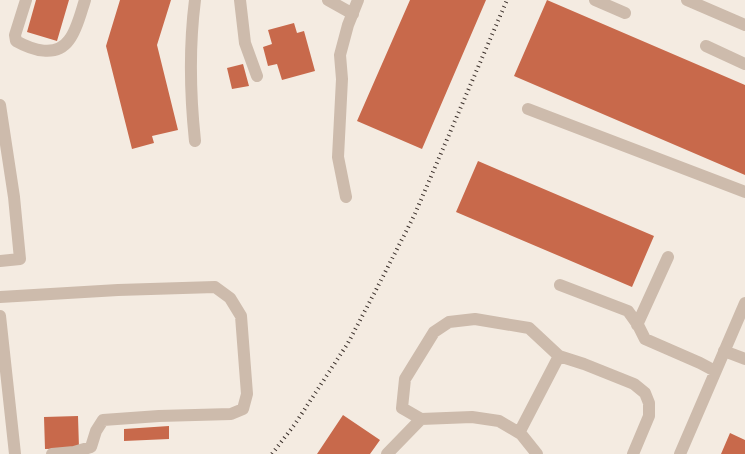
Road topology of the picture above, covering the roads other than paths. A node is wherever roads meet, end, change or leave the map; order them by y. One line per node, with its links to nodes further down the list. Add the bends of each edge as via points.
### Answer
1 (26, 0): 2 (street, via 16,41 46,51 62,48 70,40)
2 (85, 0)
3 (195, 0): 17 (street, via 190,72)
4 (240, 0): 14 (street, via 245,43)
5 (328, 0): 10 (street)
6 (358, 0): 10 (street)
7 (686, 0): 11 (street)
8 (599, 1): 9 (street)
9 (625, 13)
10 (353, 14): 19 (street, via 340,55 342,86 338,157)
11 (745, 25)
12 (706, 46): 13 (street)
13 (744, 62)
14 (257, 76)
15 (0, 105): 21 (street, via 20,259)
16 (528, 109): 18 (street)
17 (195, 141)
18 (745, 192)
19 (346, 197)
20 (668, 257): 26 (street)
21 (0, 261)
22 (560, 285): 26 (street, via 628,311)
23 (0, 298): 34 (street, via 215,287 230,298 242,316 247,394 243,409 231,414 103,420 91,447)
24 (745, 303): 27 (street)
25 (0, 316): 33 (street)
26 (637, 325): 30 (street, via 645,339)
27 (724, 351): 29 (street); 30 (street)
28 (558, 356): 31 (street, via 528,328 475,319 449,322 434,332 404,380 402,408); 32 (street); 37 (street, via 634,384 645,393 649,416)
29 (745, 359)
30 (716, 371): 38 (street)
31 (421, 418): 32 (street, via 472,417 499,421); 35 (street)
32 (519, 433): 36 (street)
33 (15, 454)
34 (52, 454)
35 (387, 454)
36 (537, 454)
37 (633, 454)
38 (680, 454)

